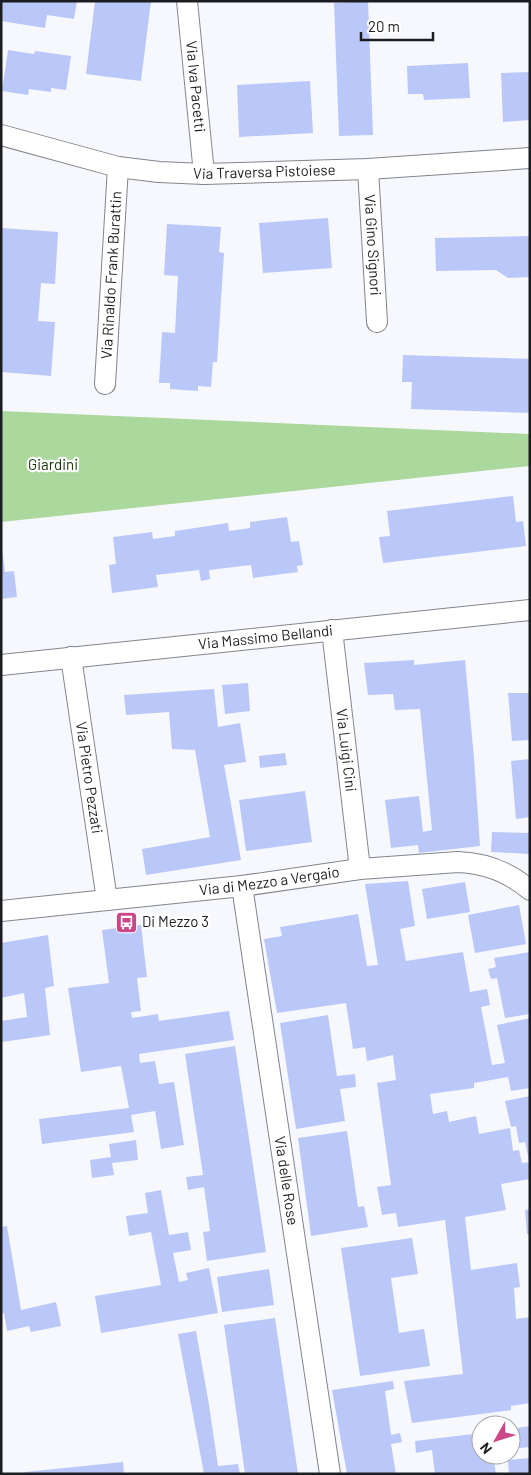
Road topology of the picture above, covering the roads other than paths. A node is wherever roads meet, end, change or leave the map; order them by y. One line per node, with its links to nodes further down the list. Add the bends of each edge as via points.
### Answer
1 (187, 1): 6 (street, Via Iva Pacetti)
2 (1, 136): 4 (street, Via Traversa Pistoiese)
3 (530, 158): 5 (street, Via Traversa Pistoiese)
4 (118, 167): 6 (street, Via Traversa Pistoiese); 8 (street, Via Rinaldo Frank Burattin)
5 (368, 169): 6 (street, Via Traversa Pistoiese); 7 (street, Via Gino Signori)
6 (204, 174)
7 (377, 322)
8 (105, 384)
9 (530, 610): 10 (street, Via Massimo Bellandi)
10 (332, 630): 11 (street, Via Massimo Bellandi); 13 (street, Via Luigi Cini)
11 (71, 657): 12 (street, Via Massimo Bellandi); 16 (street, Via Pietro Pezzati)
12 (1, 665)
13 (360, 870): 14 (street, Via di Mezzo a Vergaio); 15 (street, Via di Mezzo a Vergaio, via 474,863 505,873)
14 (242, 886): 16 (street, Via di Mezzo a Vergaio); 18 (street, Via delle Rose)
15 (530, 890)
16 (106, 900): 17 (street, Via di Mezzo a Vergaio)
17 (1, 911)
18 (330, 1474)

